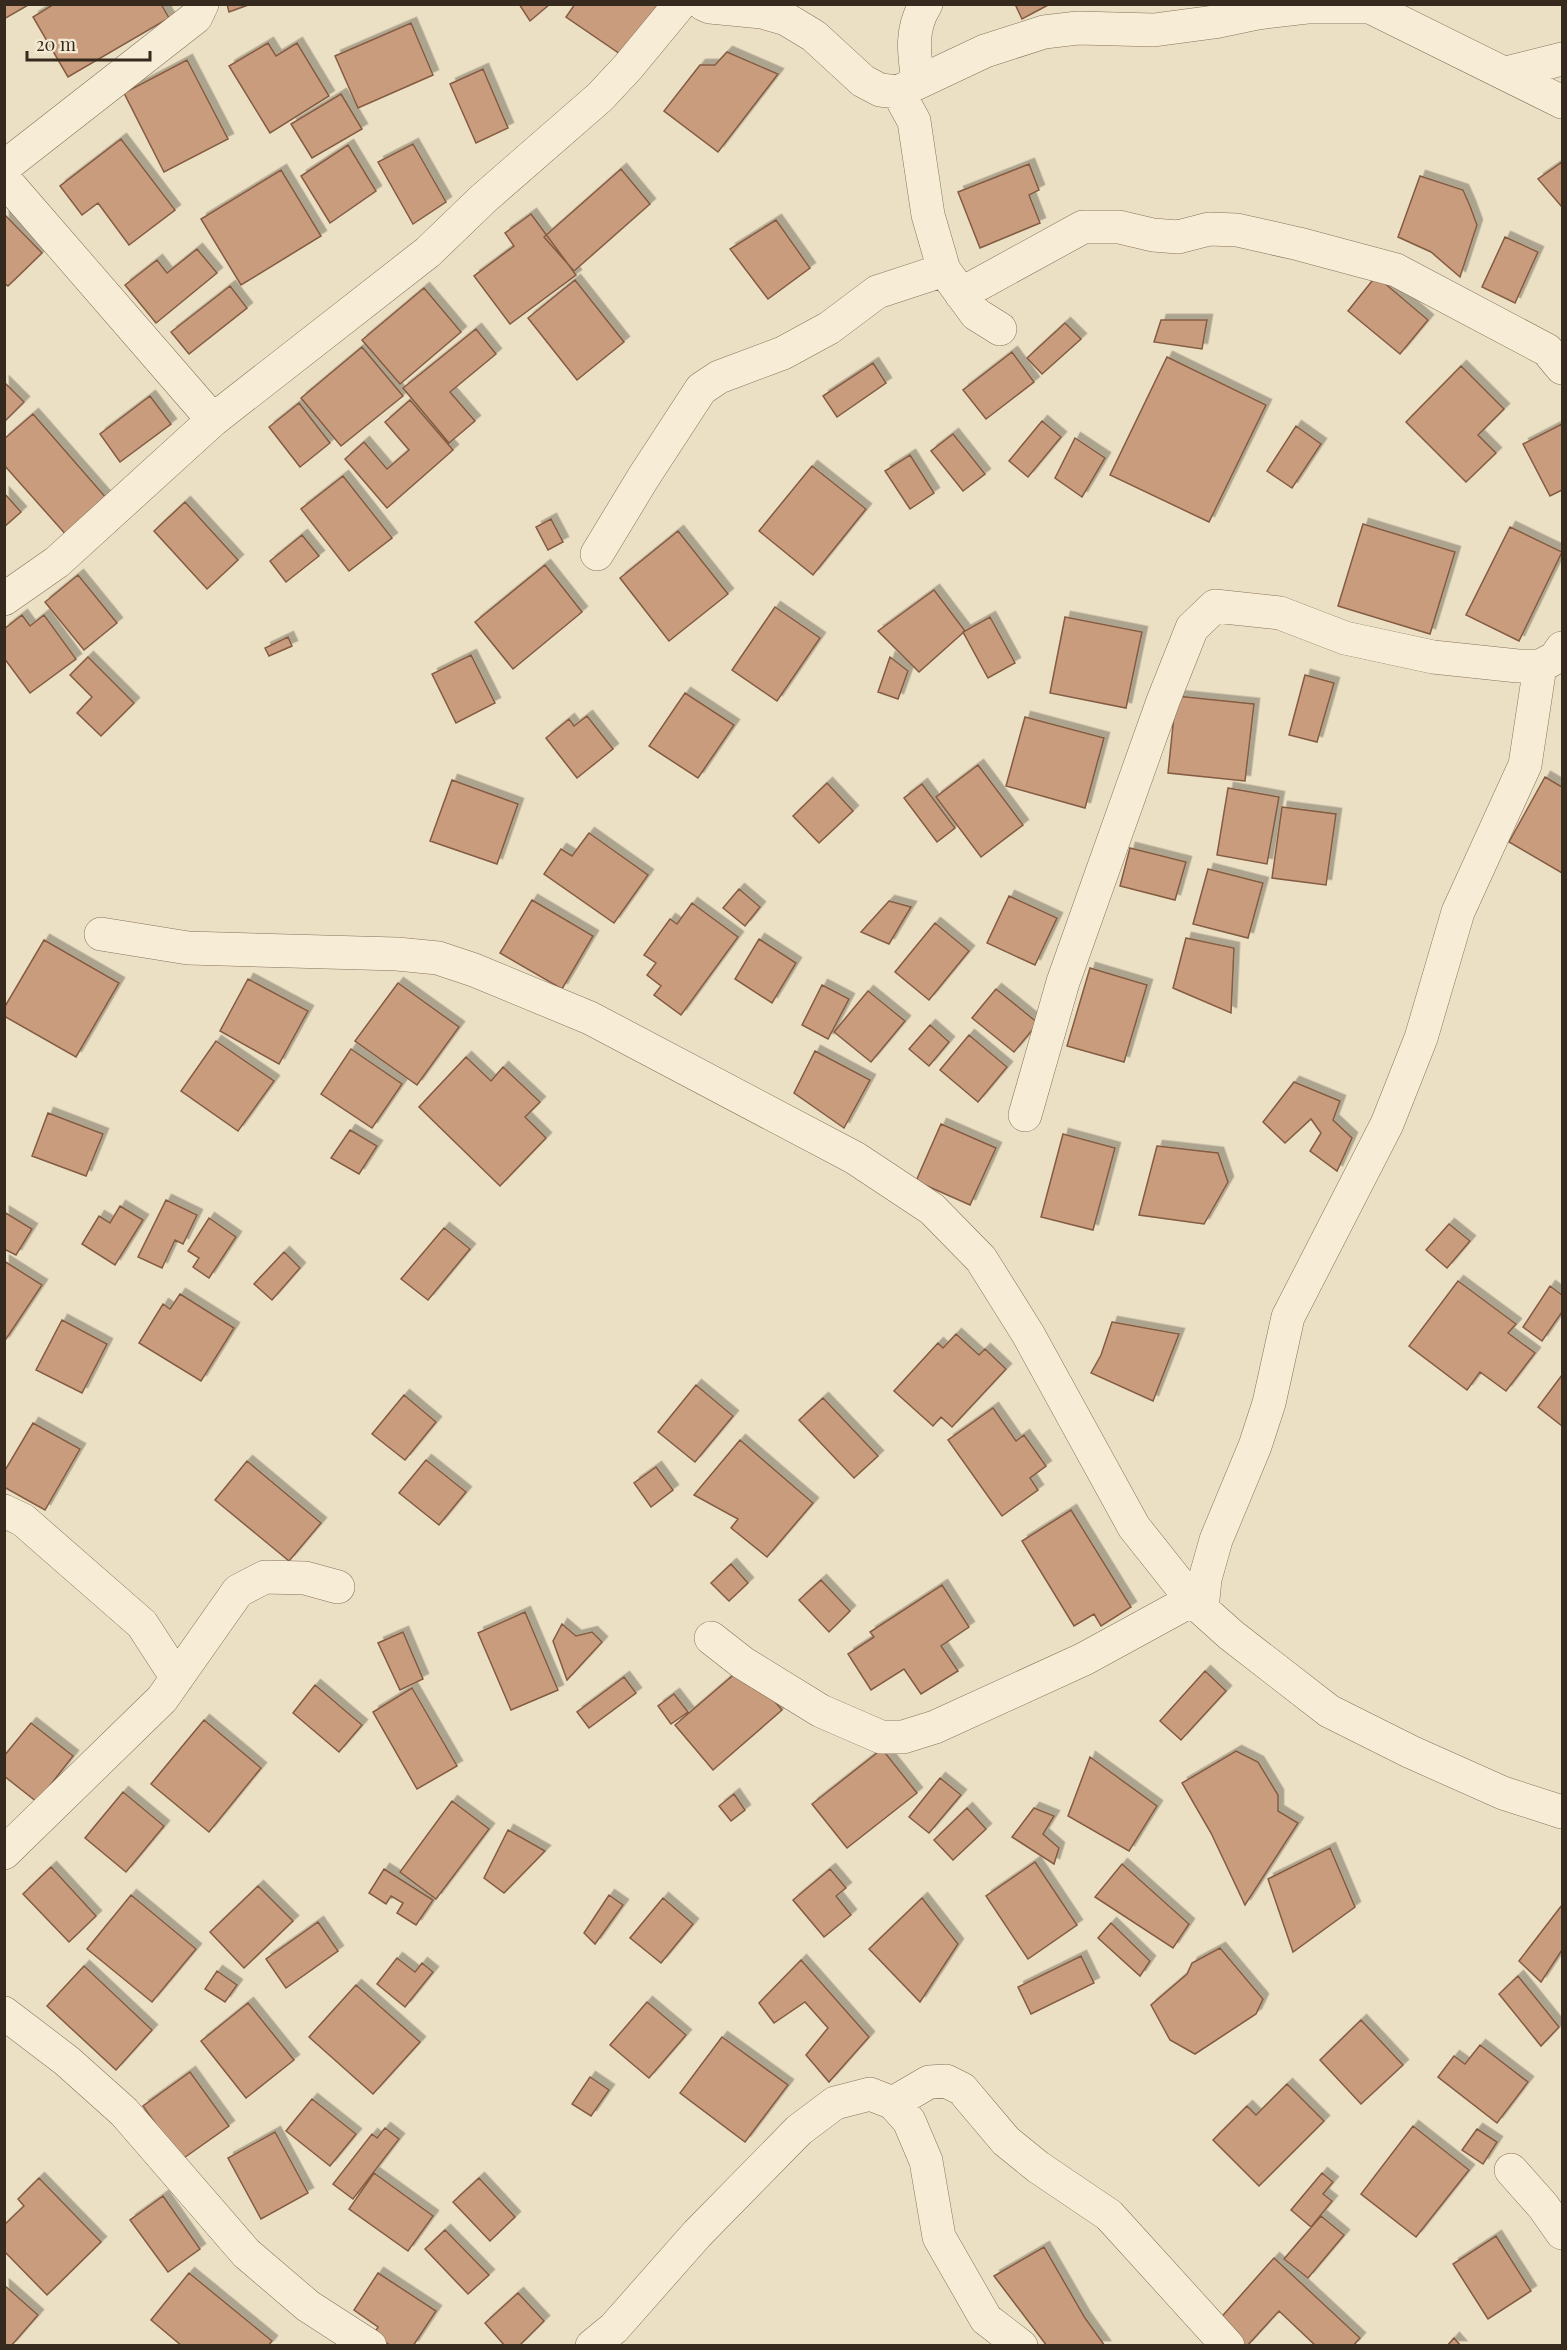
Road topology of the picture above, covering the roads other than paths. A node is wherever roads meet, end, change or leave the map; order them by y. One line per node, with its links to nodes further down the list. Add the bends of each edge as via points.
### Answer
1 (202, 4): 10 (street, via 196,17)
2 (680, 4): 15 (street, via 600,97 428,252)
3 (703, 4): 8 (street, via 786,19 814,36 863,81 880,90)
4 (926, 4): 8 (street, via 913,36)
5 (1366, 6): 7 (street); 8 (street, via 1307,7 1155,30 1078,28 1044,32 985,51)
6 (1563, 59): 7 (street)
7 (1506, 73): 9 (street)
8 (908, 87): 12 (street, via 928,215)
9 (1563, 102)
10 (4, 167)
11 (4, 179): 15 (street)
12 (953, 282): 13 (street, via 976,314); 14 (street, via 1083,227 1119,227 1178,237 1209,229 1237,230 1396,270 1547,350); 16 (street, via 877,292 829,328 783,352 719,377 701,389)
13 (1000, 330)
14 (1563, 368)
15 (213, 420): 17 (street, via 57,562)
16 (597, 554)
17 (4, 599)
18 (1551, 657): 20 (street, via 1518,666 1433,657 1345,638 1280,613 1215,606 1192,628 1163,700 1063,982); 23 (street, via 1525,765 1458,912 1421,1038 1387,1124 1288,1317 1269,1403 1216,1540)
19 (101, 933): 23 (street, via 188,948 438,958 590,1018 855,1158 932,1209 981,1259 1028,1334 1134,1527)
20 (1025, 1115)
21 (4, 1511): 25 (street, via 23,1520 142,1624)
22 (338, 1587): 25 (street, via 305,1578 265,1577 238,1592)
23 (1197, 1604): 24 (street, via 935,1727 903,1737 881,1737 821,1711 743,1663); 26 (street, via 1329,1711 1503,1793)
24 (711, 1638)
25 (177, 1678): 27 (street, via 162,1699)
26 (1563, 1812)
27 (4, 1853)
28 (4, 2013): 32 (street, via 68,2061 124,2112 246,2253 308,2306)
29 (893, 2103): 33 (street, via 870,2094 835,2103 799,2130 614,2328); 34 (street, via 909,2121 926,2161 939,2236 986,2319); 35 (street, via 929,2082 946,2080 962,2089 1006,2141 1109,2215)
30 (1511, 2170): 31 (street)
31 (1563, 2233)
32 (370, 2346)
33 (592, 2346)
34 (1022, 2346)
35 (1228, 2346)

